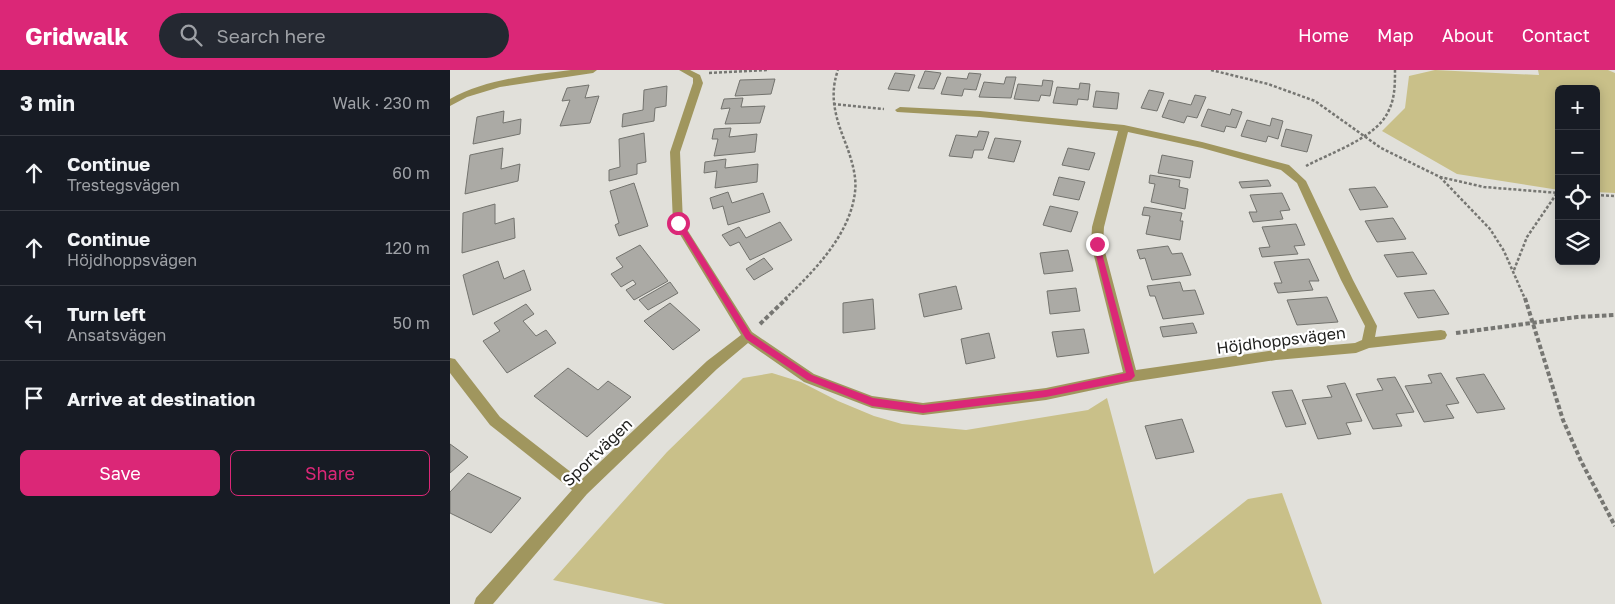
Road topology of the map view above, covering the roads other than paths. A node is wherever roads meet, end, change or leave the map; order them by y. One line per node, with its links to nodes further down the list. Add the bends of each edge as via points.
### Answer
1 (593, 70): 3 (street, via 526,79 478,91)
2 (683, 70): 7 (street, via 697,77 698,83 675,152 678,223)
3 (450, 103)
4 (900, 110): 5 (street)
5 (1124, 128): 8 (street, Höjdhoppsvägen, via 1285,167 1293,173 1301,181 1371,326); 10 (street, via 1098,227 1097,244)
6 (1440, 335): 8 (street)
7 (748, 336): 10 (street, Höjdhoppsvägen, via 810,378 872,402 923,409 1046,394); 11 (street, Sportvägen, via 712,365)
8 (1368, 343): 10 (street, Höjdhoppsvägen, via 1356,348 1276,355)
9 (450, 363): 11 (street, via 496,421)
10 (1131, 376)
11 (582, 489): 12 (street, Sportvägen)
12 (482, 604)

